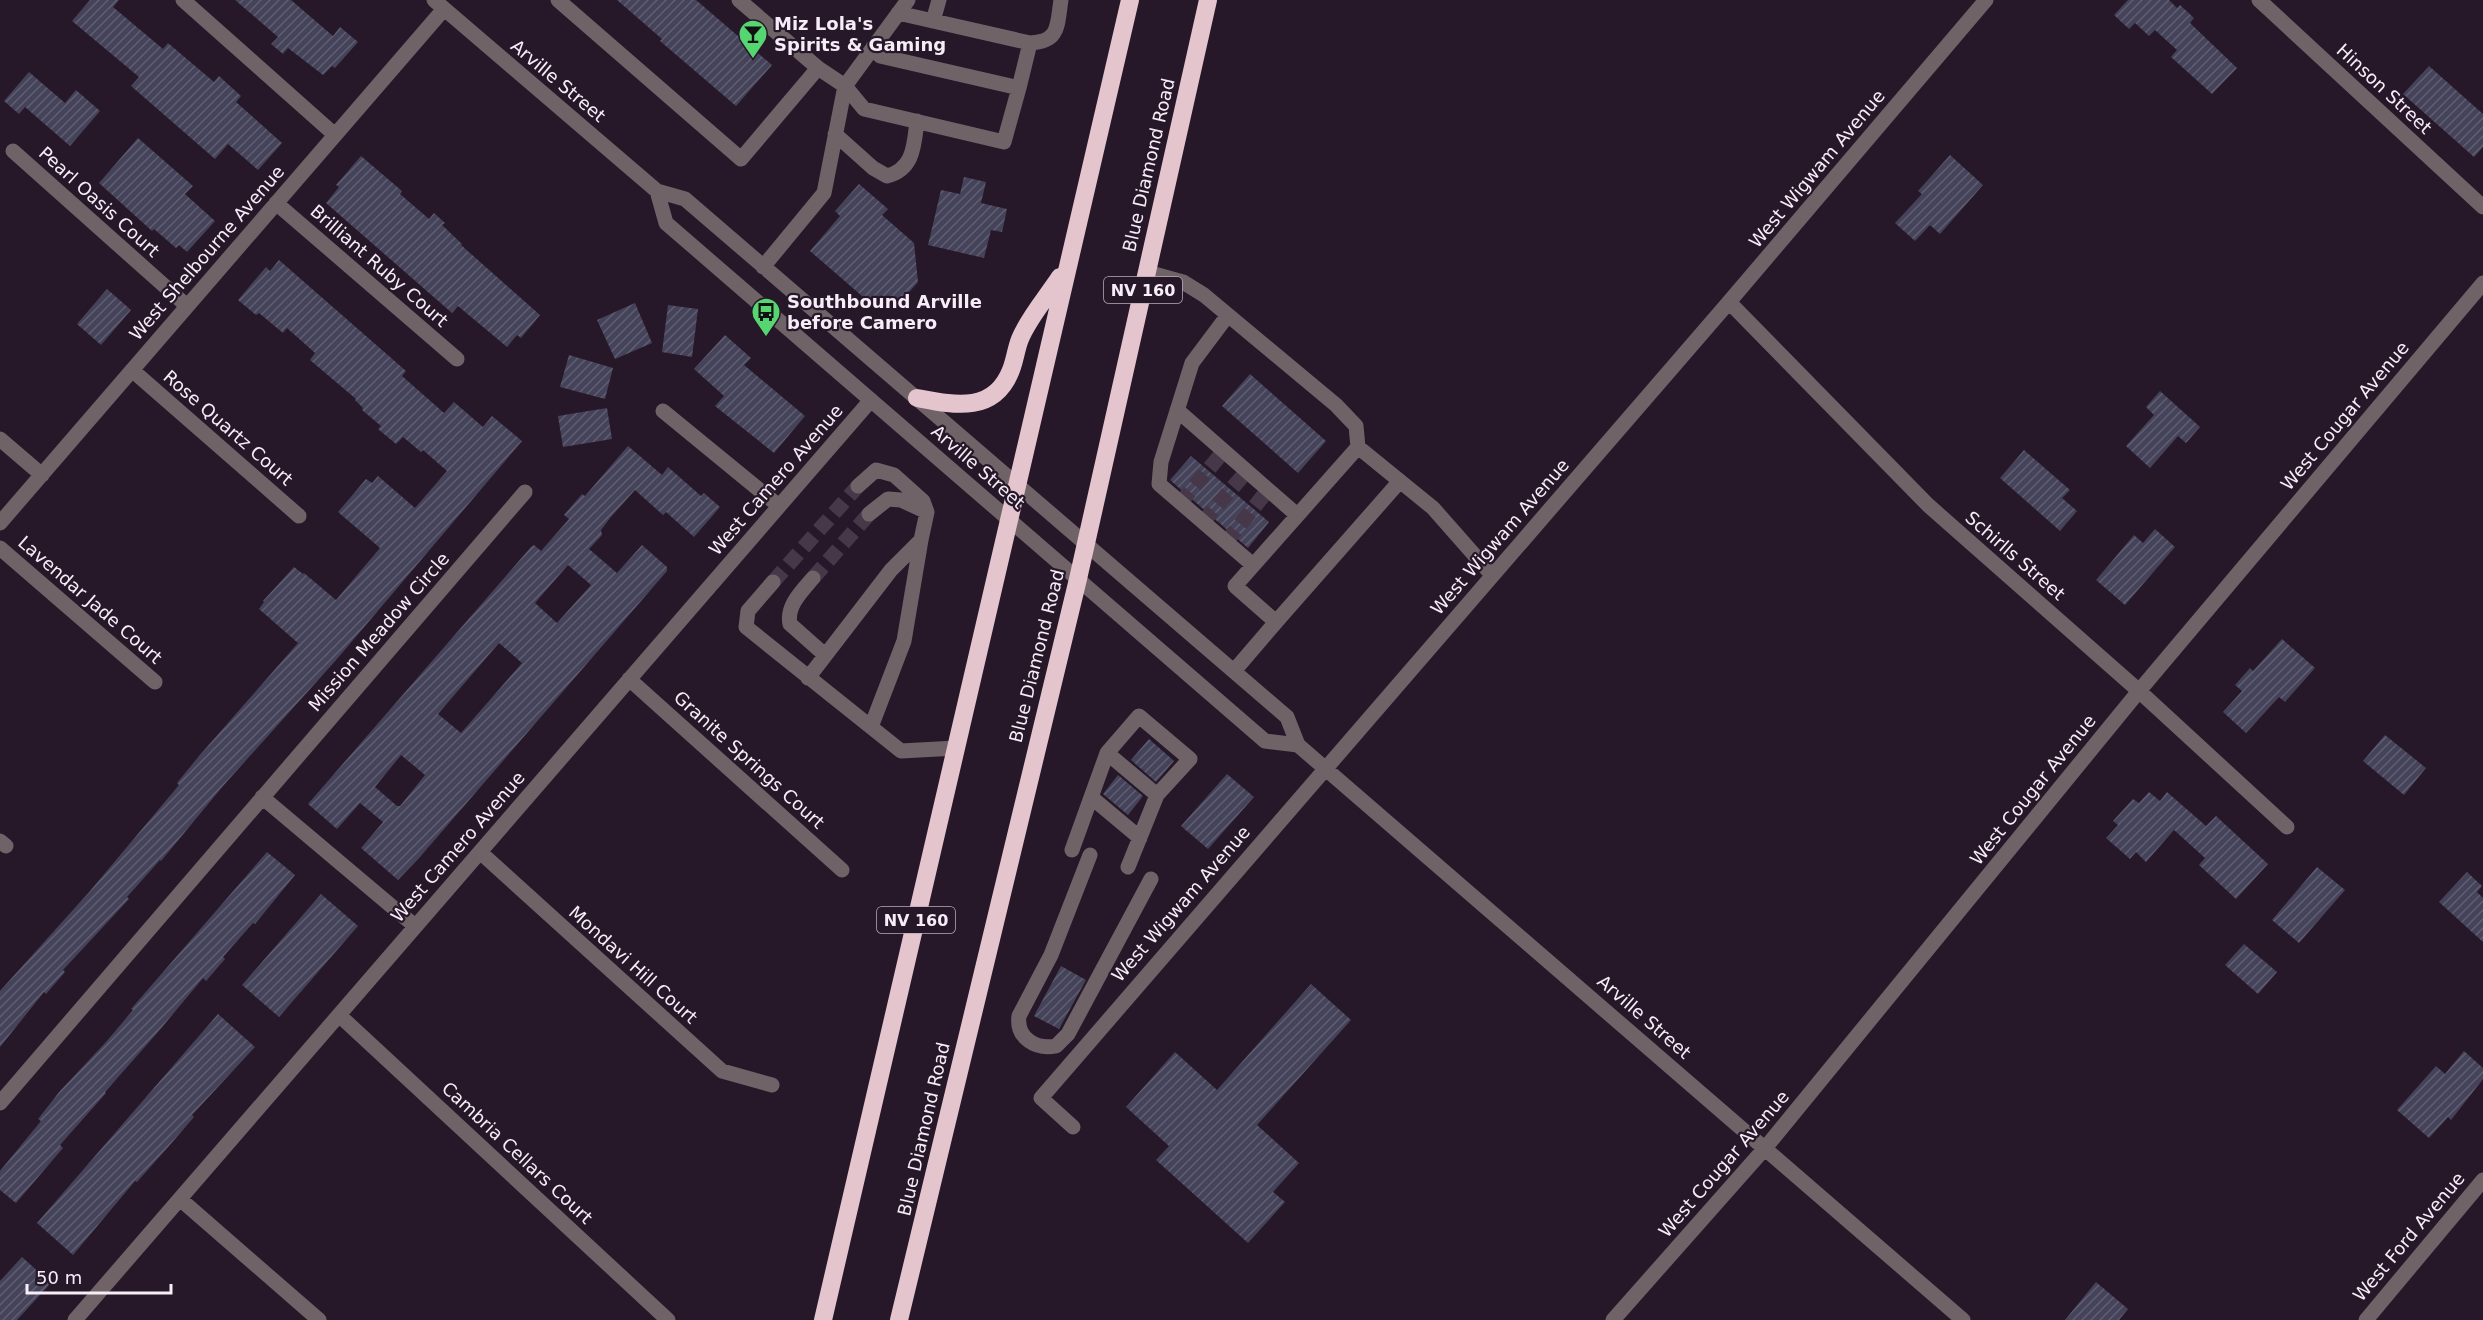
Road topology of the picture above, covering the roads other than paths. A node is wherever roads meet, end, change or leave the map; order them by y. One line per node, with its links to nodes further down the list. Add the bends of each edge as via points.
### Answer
1 (183, 0): 21 (street)
2 (558, 0): 16 (street, via 741,159)
3 (739, 0): 16 (street)
4 (908, 0): 12 (street)
5 (939, 0): 13 (street)
6 (1061, 0): 14 (street, via 1055,33 1043,43)
7 (1130, 0): 26 (highway, NV 160)
8 (1208, 0): 28 (highway, Blue Diamond Road / NV 160)
9 (1986, 0): 30 (street, West Wigwam Avenue)
10 (2259, 0): 25 (street, Hinson Street)
11 (439, 4): 21 (street, West Shelbourne Avenue); 23 (street, Arville Street)
12 (898, 13): 13 (street); 15 (street)
13 (933, 21): 14 (street)
14 (1030, 43): 18 (street)
15 (873, 47): 17 (street); 18 (street, via 880,56)
16 (818, 68): 17 (street)
17 (845, 86): 19 (street, via 864,109); 20 (street)
18 (1019, 88): 19 (street, via 1004,141)
19 (917, 121): 20 (street, via 910,159 899,172 887,176)
20 (835, 134): 27 (street, via 824,193)
21 (335, 135): 24 (street, West Shelbourne Avenue)
22 (13, 151): 31 (street, Pearl Oasis Court)
23 (657, 191): 27 (street, Arville Street, via 685,199); 36 (street, Arville Street, via 666,223)
24 (276, 203): 31 (street, West Shelbourne Avenue); 33 (street, Brilliant Ruby Court)
25 (2483, 207)
26 (1068, 266): 35 (highway, via 1020,338 1011,371 1001,388 985,400 963,405); 43 (highway, NV 160)
27 (763, 267): 35 (street, Arville Street)
28 (1147, 272): 32 (street, via 1183,282); 54 (highway, Blue Diamond Road / NV 160)
29 (2483, 283): 67 (street, West Cougar Avenue)
30 (1729, 302): 57 (street, West Wigwam Avenue); 67 (street, Schirlls Street, via 1928,505)
31 (187, 306): 34 (street, West Shelbourne Avenue)
32 (1228, 315): 37 (street, via 1192,363); 40 (street, via 1336,405 1356,426)
33 (457, 359)
34 (132, 370): 41 (street, West Shelbourne Avenue); 50 (street, Rose Quartz Court)
35 (917, 398): 43 (street, Arville Street)
36 (871, 400): 46 (street, West Camero Avenue); 51 (street, Arville Street)
37 (1177, 410): 49 (street); 56 (street, via 1161,462 1159,484)
38 (663, 411): 46 (street)
39 (0, 439): 41 (street)
40 (1358, 447): 42 (street); 49 (street)
41 (42, 475): 52 (street, West Shelbourne Avenue)
42 (1400, 481): 57 (street, via 1433,508); 61 (street)
43 (1017, 485): 51 (highway, NV 160); 54 (street, Arville Street)
44 (858, 486): 47 (street, via 876,470 894,475 923,501)
45 (525, 492): 74 (street, Mission Meadow Circle)
46 (779, 506): 65 (street, West Camero Avenue)
47 (927, 512): 48 (street, via 901,500 888,499); 53 (street)
48 (869, 514)
49 (1298, 515): 56 (street)
50 (299, 516)
51 (1009, 519): 59 (street, Arville Street); 70 (highway, NV 160)
52 (0, 523)
53 (921, 540): 62 (street, via 891,570); 68 (street, via 904,641)
54 (1086, 544): 59 (highway, Blue Diamond Road / NV 160); 63 (street, Arville Street)
55 (0, 548): 66 (street, Lavendar Jade Court)
56 (1253, 565): 61 (street, via 1235,586)
57 (1492, 575): 72 (street, West Wigwam Avenue)
58 (813, 578): 62 (street, via 788,616 790,624)
59 (1078, 579): 69 (street, Arville Street, via 1265,741); 96 (highway, Blue Diamond Road / NV 160)
60 (773, 582): 64 (street, via 748,611 746,627)
61 (1276, 622): 63 (street)
62 (825, 655): 64 (street)
63 (1234, 670): 69 (street, Arville Street, via 1287,717)
64 (808, 678): 68 (street)
65 (629, 679): 79 (street, West Camero Avenue); 82 (street, Granite Springs Court)
66 (155, 682)
67 (2139, 691): 76 (street, Schirlls Street); 89 (street, West Cougar Avenue)
68 (870, 727): 70 (street, via 901,751)
69 (1298, 745): 72 (street, Arville Street)
70 (956, 748): 95 (highway, NV 160)
71 (1107, 753): 73 (street); 73 (street, via 1139,716 1190,759); 75 (street)
72 (1324, 768): 88 (street, West Wigwam Avenue, via 1041,1098); 89 (street, Arville Street)
73 (1157, 795): 77 (street)
74 (262, 797): 84 (street); 87 (street, Mission Meadow Circle)
75 (1091, 797): 77 (street); 78 (street)
76 (2287, 827)
77 (1140, 838): 81 (street)
78 (1072, 850)
79 (480, 852): 84 (street, West Camero Avenue); 86 (street, Mondavi Hill Court, via 722,1071)
80 (1089, 855): 83 (street, via 1051,956 1019,1016 1021,1034 1039,1046 1056,1046 1068,1034)
81 (1128, 867)
82 (842, 870)
83 (1151, 879)
84 (416, 926): 85 (street, West Camero Avenue)
85 (339, 1015): 91 (street, West Camero Avenue); 94 (street, Cambria Cellars Court)
86 (772, 1085)
87 (0, 1103)
88 (1073, 1127)
89 (1766, 1147): 97 (street, West Cougar Avenue); 98 (street, Arville Street)
90 (2483, 1180): 99 (street, West Ford Avenue)
91 (180, 1198): 92 (street, West Camero Avenue); 93 (street)
92 (75, 1320)
93 (319, 1320)
94 (668, 1320)
95 (824, 1320)
96 (899, 1320)
97 (1613, 1320)
98 (1963, 1320)
99 (2366, 1320)

